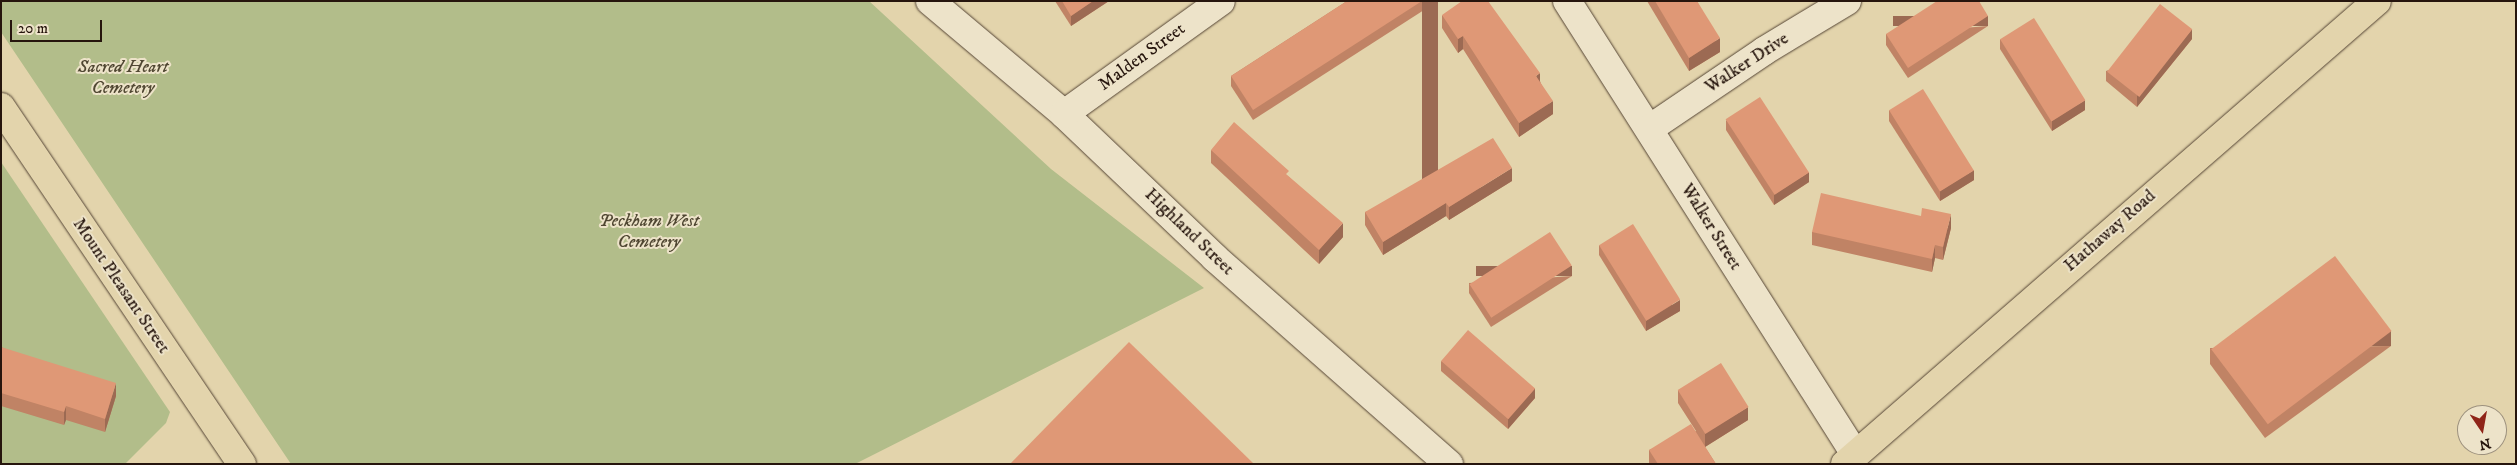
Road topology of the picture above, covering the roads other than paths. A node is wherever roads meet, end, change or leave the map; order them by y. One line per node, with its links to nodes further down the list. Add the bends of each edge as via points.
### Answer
1 (930, 1): 7 (street, Highland Street)
2 (1221, 1): 7 (street, Malden Street)
3 (1567, 1): 8 (street, Walker Street)
4 (1848, 1): 8 (street, Walker Drive, via 1764,50)
5 (2377, 1): 9 (main road, Hathaway Road)
6 (1, 107): 10 (main road, Mount Pleasant Street)
7 (1064, 114): 11 (street, Highland Street, via 1215,258)
8 (1649, 129): 9 (street, Walker Street)
9 (1850, 459)
10 (242, 464)
11 (1449, 464)

